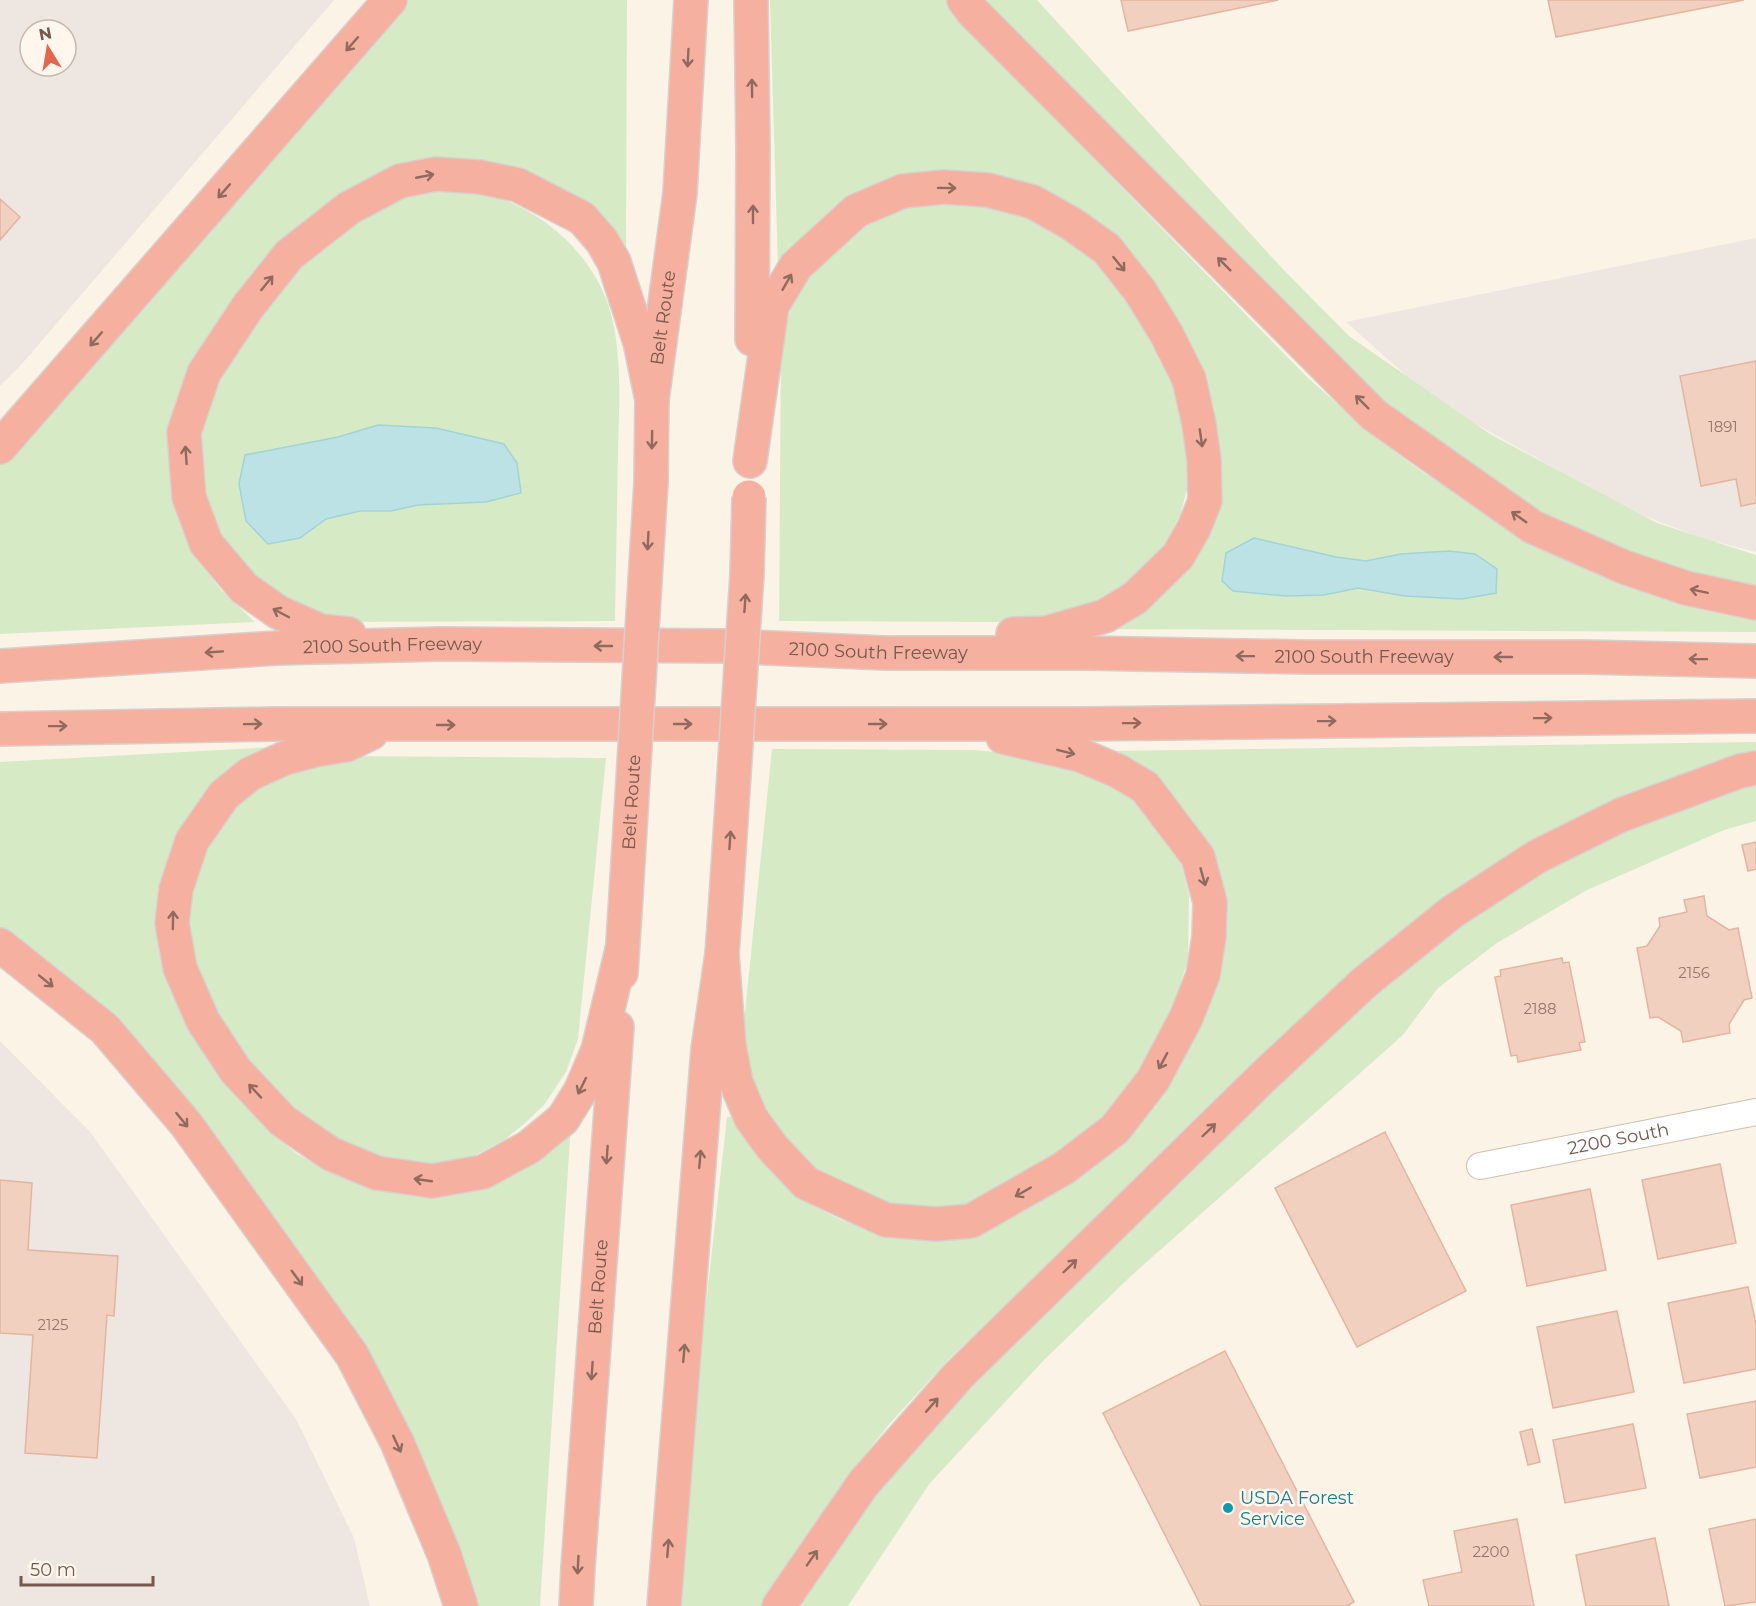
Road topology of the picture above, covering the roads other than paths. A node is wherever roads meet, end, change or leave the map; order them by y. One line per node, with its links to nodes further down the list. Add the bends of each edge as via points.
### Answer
1 (390, 0): 6 (highway, one-way to 6)
2 (691, 0): 5 (highway, Belt Route, one-way to 5, via 680,193)
3 (751, 0): 7 (highway, one-way to 3)
4 (964, 0): 8 (highway, one-way to 4, via 1686,588 1624,567 1533,527 1374,415)
5 (652, 400): 9 (highway, one-way to 5, via 321,631 278,612 244,588 206,543 189,497 184,432 204,373 247,308 289,255 349,208 400,181 436,174 518,185 582,218 602,241 626,296); 19 (highway, Belt Route, one-way to 19, bridge, via 651,482)
6 (0, 447)
7 (750, 461): 10 (highway, one-way to 10, via 772,306 795,266 856,212 903,191 944,187 988,190 1033,202 1072,224 1107,249 1140,291 1189,379 1204,460 1204,501 1178,556 1135,598 1106,616 1046,633); 20 (highway, one-way to 7, bridge, via 747,574)
8 (1756, 603)
9 (440, 644): 10 (highway, 2100 South Freeway, one-way to 9); 12 (highway, 2100 South Freeway, one-way to 12, via 277,648)
10 (725, 646): 11 (highway, 2100 South Freeway, one-way to 10, via 885,653)
11 (1756, 661)
12 (0, 666)
13 (1756, 716): 14 (highway, one-way to 13)
14 (948, 723): 15 (highway, one-way to 14); 20 (highway, one-way to 20, via 1080,755 1118,771 1145,787 1198,857 1210,902 1203,975 1186,1018 1153,1080 1115,1129 1064,1168 971,1221 936,1224 886,1220 806,1183 772,1147 752,1118 736,1082 729,1046)
15 (387, 725): 16 (highway, one-way to 15); 19 (highway, one-way to 15, via 598,1050 563,1119 529,1147 483,1172 432,1181 377,1173 331,1154 283,1121 236,1071 203,1021 180,968 172,923 176,889 192,841 224,795 250,774 285,758 346,745)
16 (0, 729)
17 (1756, 768): 26 (highway, one-way to 17, via 863,1484 958,1376 1262,1078 1380,969 1452,912 1538,856 1621,815)
18 (0, 945): 23 (highway, one-way to 23, via 112,1037 186,1124 352,1355 396,1442 444,1554)
19 (622, 950): 24 (highway, Belt Route, one-way to 24)
20 (722, 954): 25 (highway, one-way to 20, via 708,1048)
21 (1756, 1112): 22 (street, 2200 South)
22 (1480, 1166)
23 (461, 1606)
24 (576, 1606)
25 (664, 1606)
26 (779, 1606)

